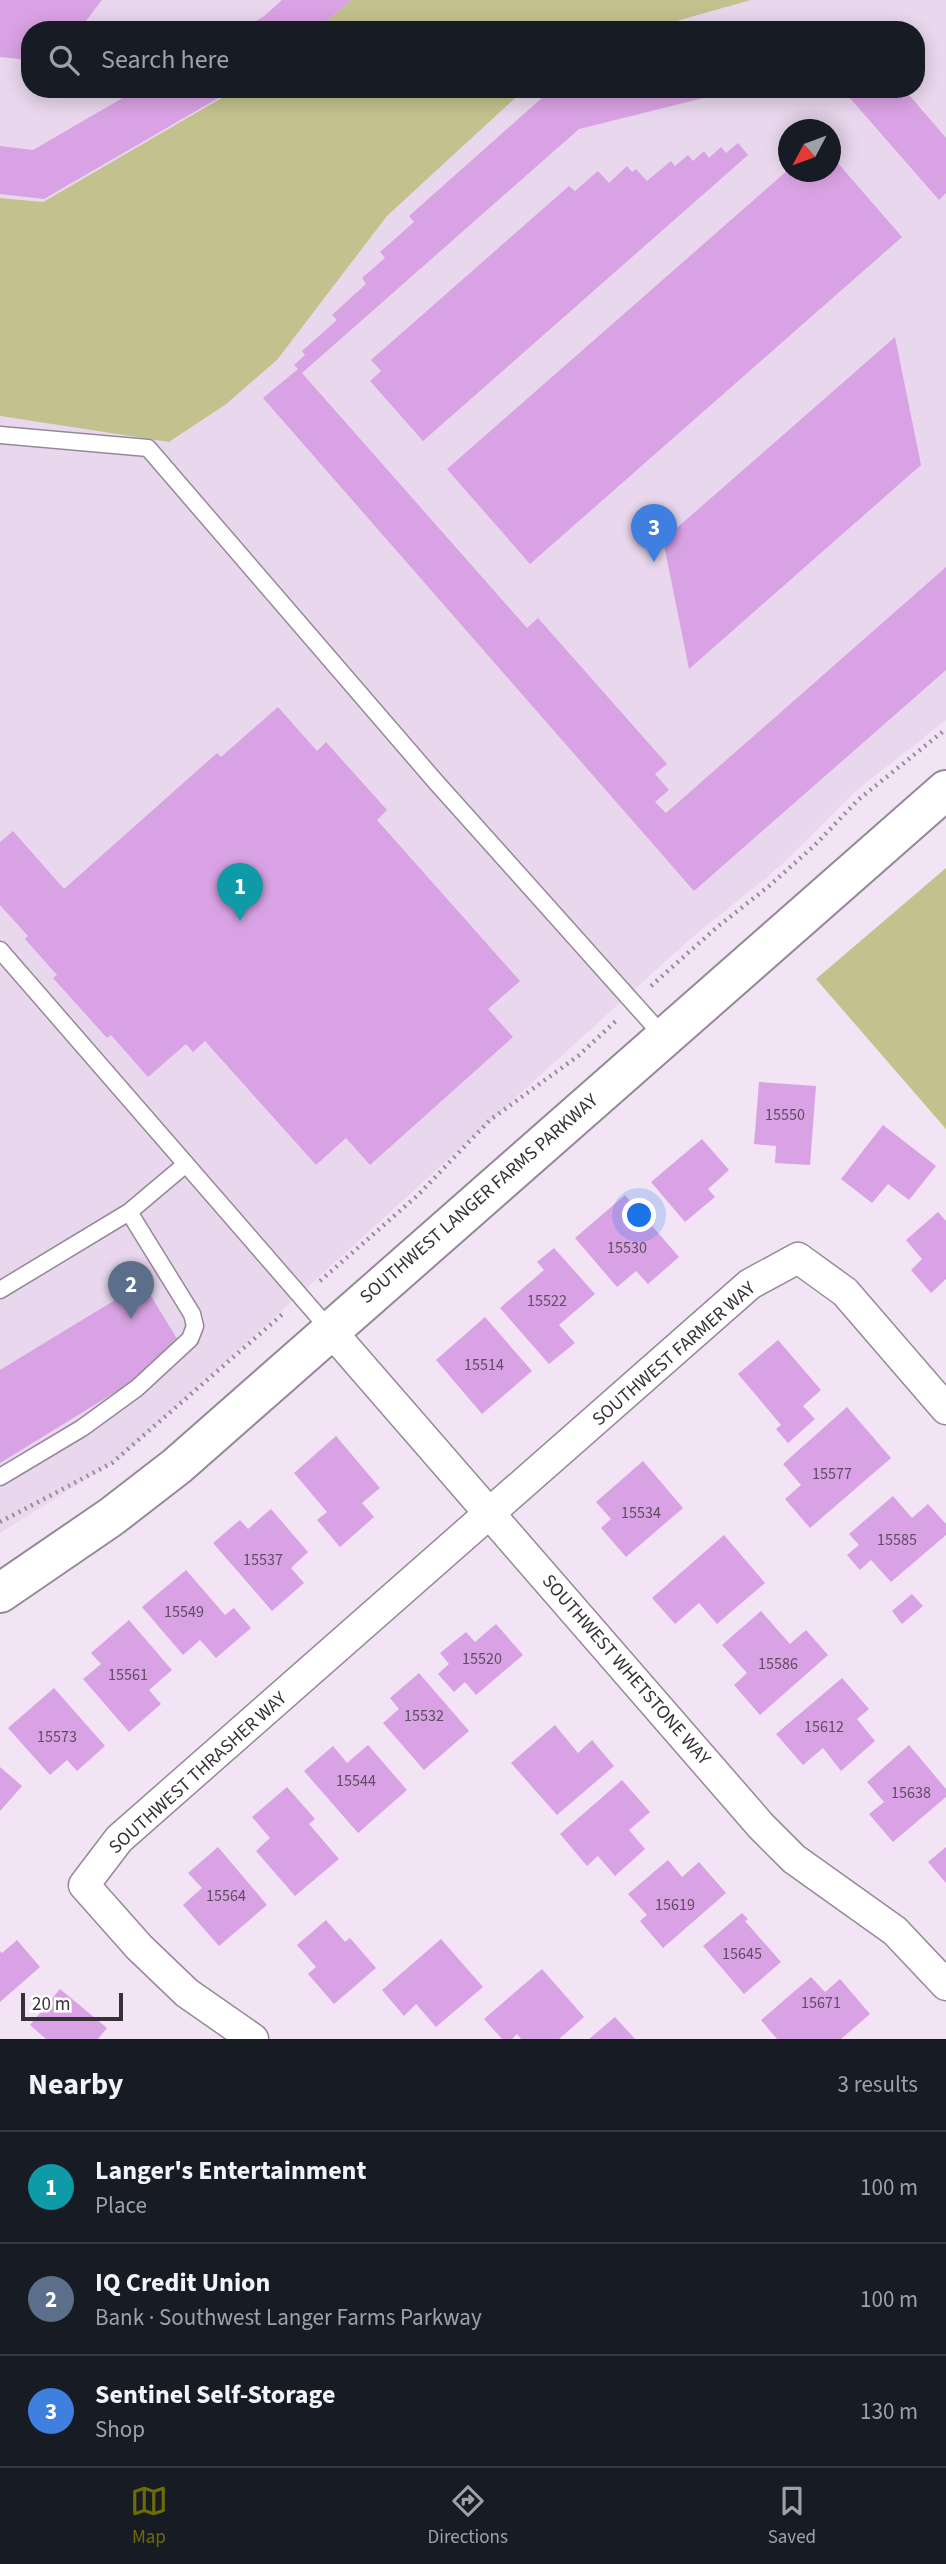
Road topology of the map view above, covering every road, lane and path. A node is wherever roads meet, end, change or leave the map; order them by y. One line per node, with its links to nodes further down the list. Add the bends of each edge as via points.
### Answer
1 (0, 435): 5 (lane, via 148,448)
2 (946, 729): 5 (path, via 859,800 815,845 690,950)
3 (946, 790): 6 (main road, SOUTHWEST LANGER FARMS PARKWAY)
4 (2, 955): 7 (lane)
5 (634, 1004): 6 (lane); 10 (path, via 578,1056 490,1120 418,1195)
6 (664, 1037): 11 (main road, SOUTHWEST LANGER FARMS PARKWAY)
7 (186, 1164): 8 (lane); 10 (lane)
8 (129, 1212): 9 (lane); 13 (lane, via 192,1314 195,1326 190,1339 82,1428)
9 (0, 1290)
10 (302, 1297): 11 (lane); 15 (path, via 112,1463)
11 (330, 1329): 14 (street, SOUTHWEST WHETSTONE WAY); 16 (main road, SOUTHWEST LANGER FARMS PARKWAY, via 140,1496)
12 (946, 1409): 14 (street, SOUTHWEST FARMER WAY, via 845,1292 798,1258 750,1284)
13 (0, 1477)
14 (491, 1514): 17 (street, SOUTHWEST WHETSTONE WAY, via 761,1826 794,1859 895,1931); 18 (street, SOUTHWEST THRASHER WAY, via 118,1839 84,1885 187,1993)
15 (0, 1522)
16 (0, 1593)
17 (946, 1984)
18 (253, 2039)

